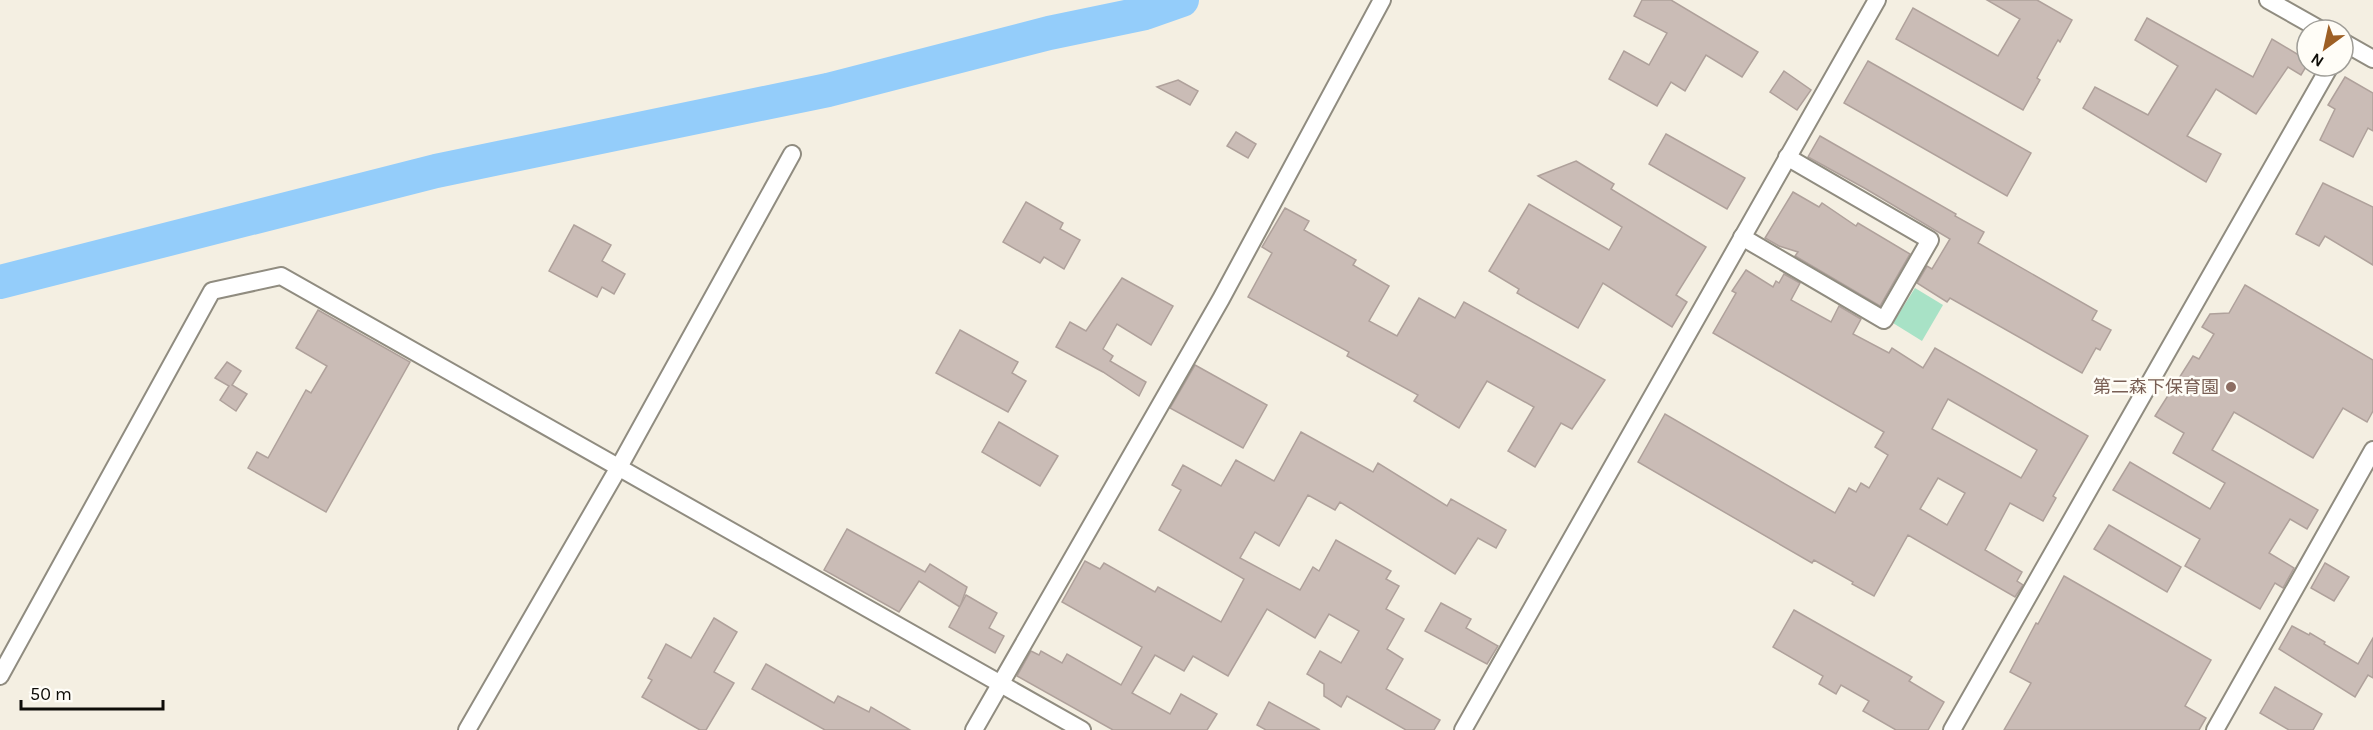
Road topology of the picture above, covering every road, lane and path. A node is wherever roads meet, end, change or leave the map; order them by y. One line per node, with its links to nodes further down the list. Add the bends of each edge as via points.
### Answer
1 (1382, 0): 14 (street, via 1221,299)
2 (1877, 0): 9 (street)
3 (2268, 0): 4 (street)
4 (2300, 18)
5 (2355, 49): 6 (street)
6 (2373, 59)
7 (2323, 78): 19 (street)
8 (792, 154): 12 (street)
9 (1788, 157): 10 (street); 10 (street, via 1930,240 1884,320)
10 (1742, 237): 18 (street)
11 (2373, 450): 20 (street)
12 (619, 467): 13 (street, via 281,276 212,291); 14 (street); 15 (street)
13 (0, 676)
14 (1000, 684): 16 (street); 17 (street)
15 (467, 730)
16 (974, 730)
17 (1082, 730)
18 (1462, 730)
19 (1952, 730)
20 (2215, 730)

